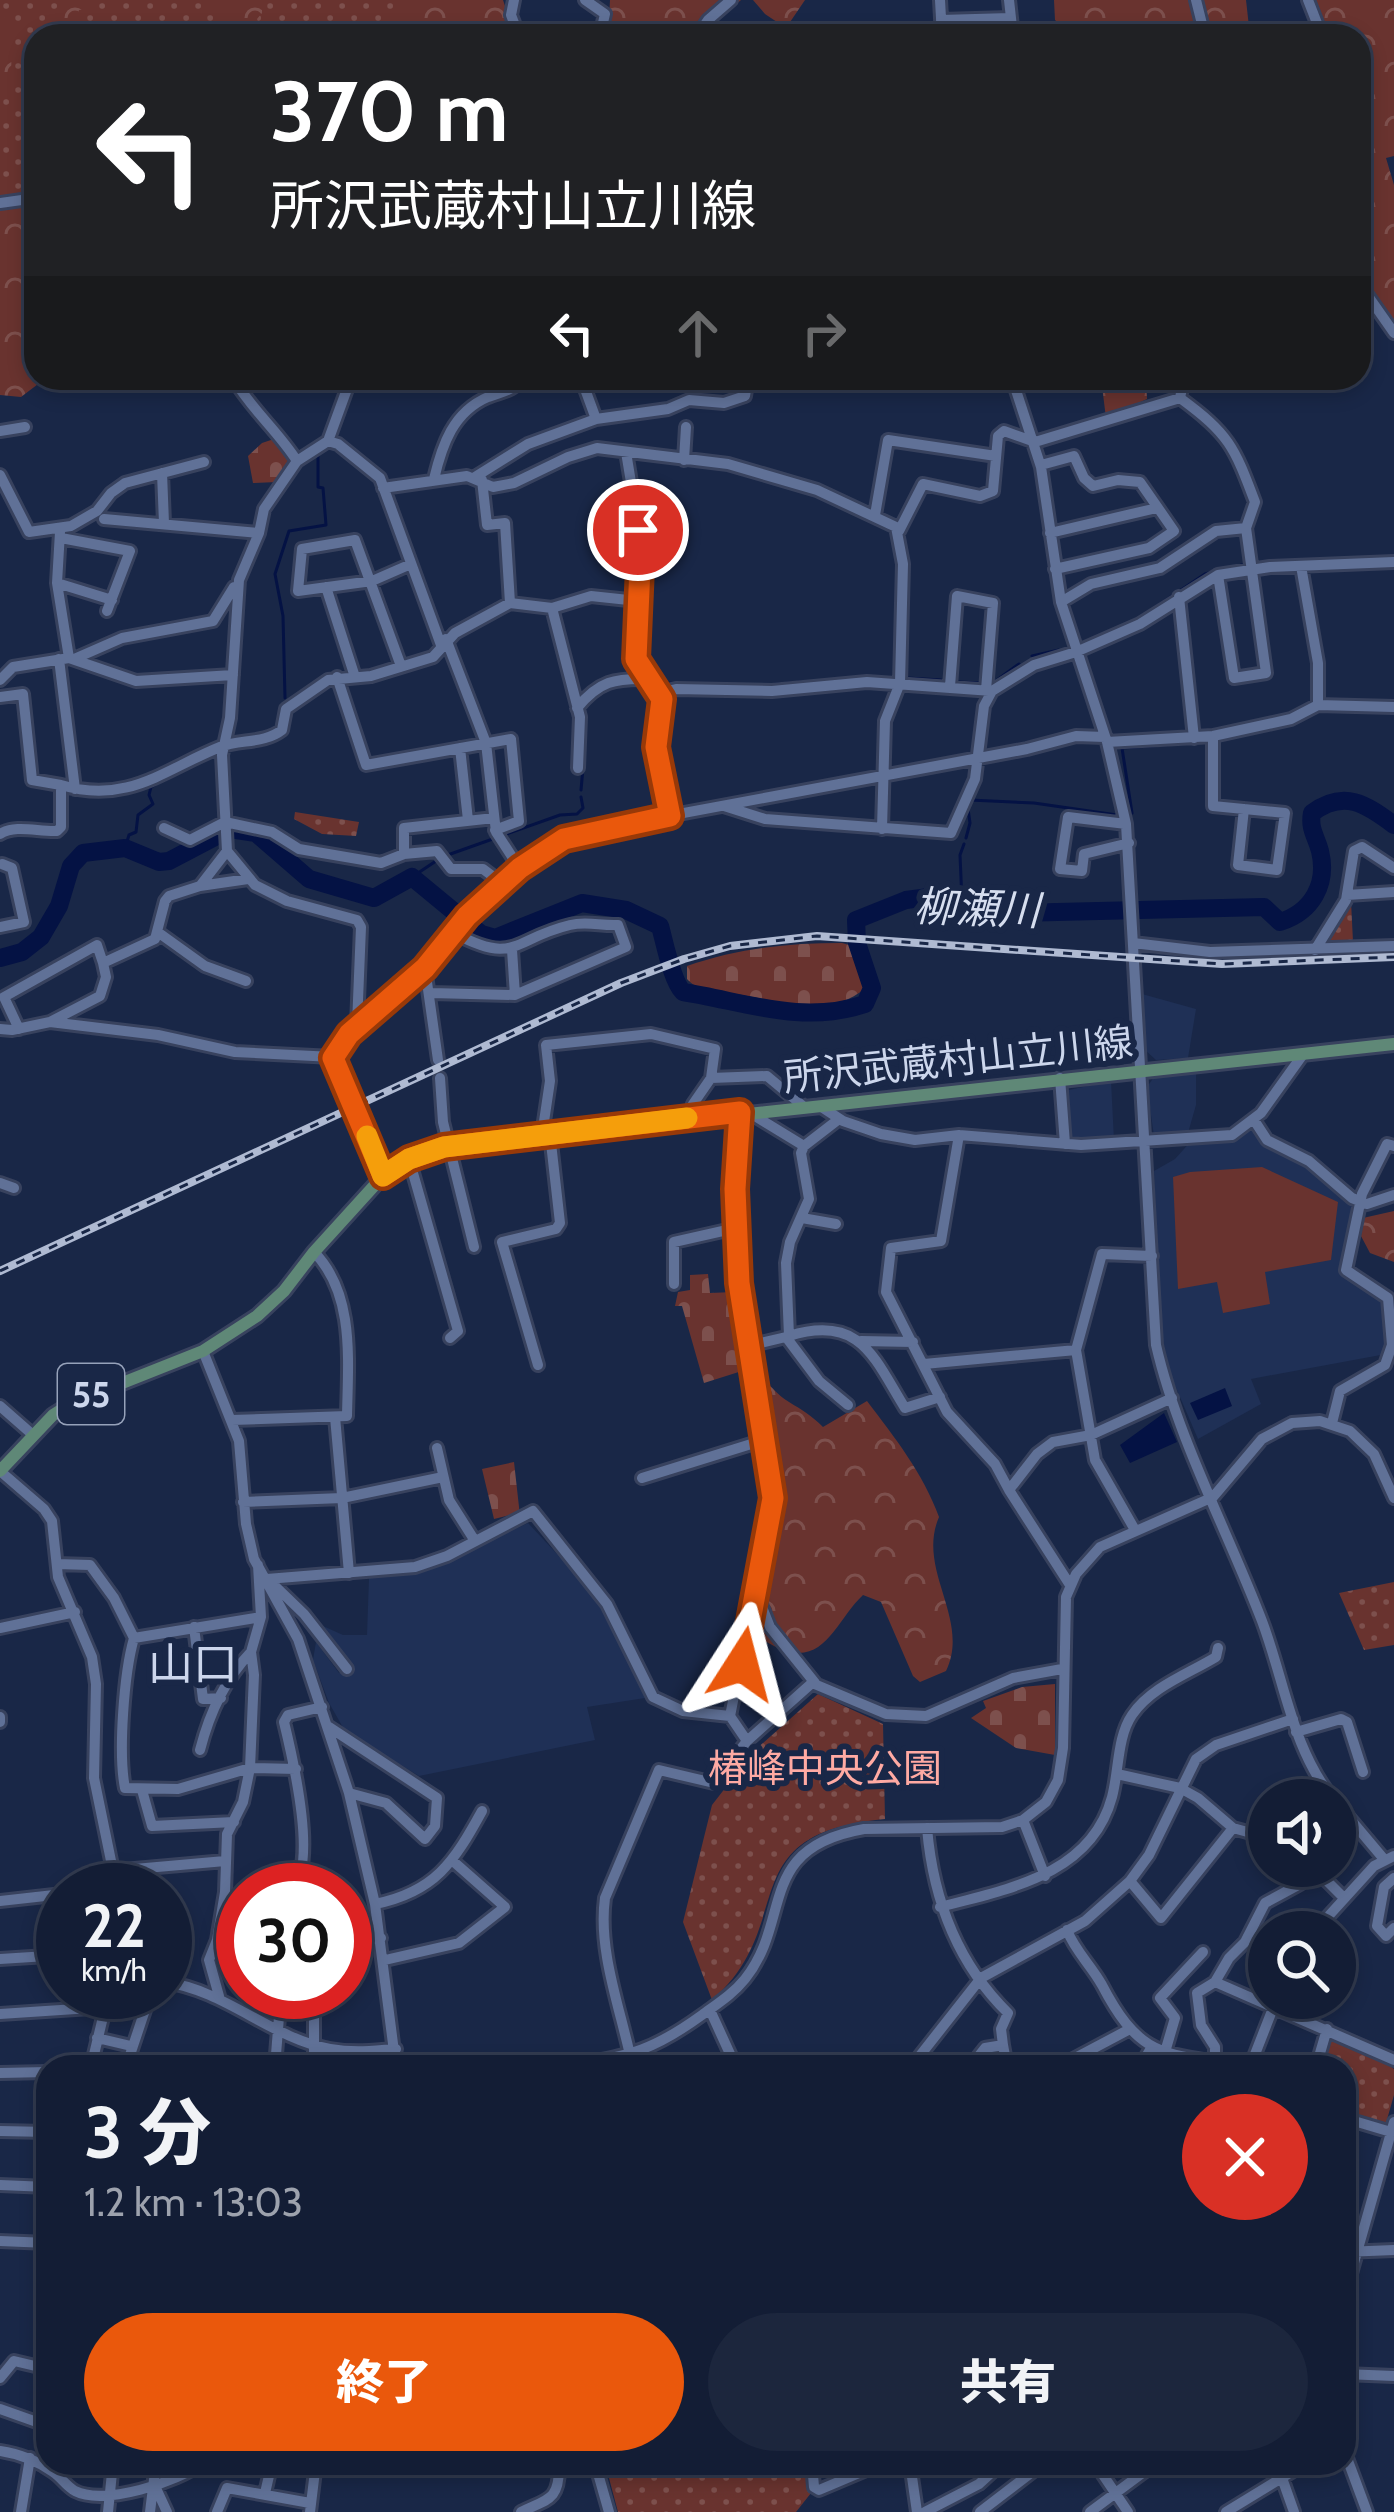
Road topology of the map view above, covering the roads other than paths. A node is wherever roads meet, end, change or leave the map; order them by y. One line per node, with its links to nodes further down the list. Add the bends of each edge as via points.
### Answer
1 (585, 0): 7 (street, via 605,14)
2 (731, 0): 8 (street)
3 (940, 0): 6 (street)
4 (1009, 0): 5 (street)
5 (1010, 18): 6 (street); 10 (street)
6 (941, 20): 9 (street)
7 (603, 24)
8 (708, 24)
9 (941, 24)
10 (1011, 24)
11 (1371, 301): 12 (street)
12 (1394, 333)
13 (241, 390): 30 (street)
14 (342, 390): 25 (street)
15 (509, 390): 36 (street, via 470,408 450,428)
16 (585, 390): 21 (street)
17 (747, 390): 21 (street, via 724,403 689,400)
18 (1016, 390): 26 (street)
19 (1182, 390): 20 (street)
20 (1180, 398): 26 (street); 42 (street, via 1230,440 1255,502)
21 (596, 419): 35 (street, via 528,444)
22 (686, 427): 29 (street)
23 (25, 428): 24 (street)
24 (0, 431)
25 (328, 442): 30 (street); 37 (street, via 374,471)
26 (1035, 442): 28 (street, via 1004,431); 32 (street)
27 (626, 452): 29 (street); 35 (street, via 597,448 493,487); 59 (street, via 641,544)
28 (996, 456): 40 (street, via 888,440); 43 (street, via 993,491 980,496 923,484)
29 (684, 460): 40 (street, via 728,464)
30 (297, 461): 45 (street, via 264,509)
31 (204, 462): 33 (street)
32 (1041, 465): 38 (street, via 1074,456 1088,484 1140,482); 46 (street)
33 (162, 472): 39 (street, via 125,483); 41 (street)
34 (0, 476): 44 (street, via 29,532)
35 (478, 478): 36 (street); 61 (street, via 487,525 505,524)
36 (434, 479): 37 (street)
37 (383, 488): 49 (street)
38 (1157, 508): 46 (street); 51 (street, via 1174,531 1149,548)
39 (100, 515): 41 (street); 44 (street); 47 (street)
40 (875, 515): 43 (street)
41 (164, 524): 45 (street)
42 (1246, 528): 52 (street); 60 (street, via 1216,531 1160,568 1090,584)
43 (899, 531): 72 (street)
44 (60, 533): 47 (street); 56 (street)
45 (259, 533): 54 (street)
46 (1050, 533): 51 (street)
47 (114, 546): 56 (street, via 130,551 109,606)
48 (1394, 562): 50 (street)
49 (411, 564): 55 (street); 63 (street)
50 (1301, 566): 52 (street); 77 (street)
51 (1055, 569): 60 (street)
52 (1250, 570): 53 (street); 53 (street, via 1266,673 1234,678)
53 (1218, 575): 58 (street)
54 (239, 580): 65 (street, via 213,620 122,638); 67 (street)
55 (372, 581): 57 (street); 57 (street, via 356,540 302,549 298,591); 66 (street)
56 (57, 583): 65 (street)
57 (326, 587): 68 (street)
58 (1179, 597): 64 (street); 81 (street)
59 (638, 601): 62 (street, via 591,596); 70 (street, via 636,659)
60 (1061, 602): 64 (street)
61 (510, 603): 62 (street); 63 (street)
62 (552, 608): 79 (street)
63 (444, 642): 66 (street, via 433,657); 83 (street)
64 (1076, 652): 74 (street); 82 (street)
65 (67, 659): 67 (street, via 136,681); 71 (street, via 14,667); 90 (street)
66 (401, 666): 68 (street)
67 (233, 675): 84 (street)
68 (355, 676): 69 (street)
69 (337, 677): 84 (street, via 286,709 274,736); 85 (street, via 366,764)
70 (648, 679): 75 (street); 79 (street, via 613,678)
71 (0, 680)
72 (901, 683): 73 (street); 75 (street); 88 (street, via 885,721)
73 (950, 686): 74 (street); 74 (street, via 957,596 993,603)
74 (989, 690): 86 (street)
75 (659, 693): 93 (street, via 656,747)
76 (0, 697): 89 (street, via 23,694 32,780)
77 (1318, 705): 78 (street); 80 (street)
78 (1394, 706)
79 (578, 708): 87 (street)
80 (1213, 736): 81 (street); 92 (street, via 1213,806)
81 (1194, 738): 82 (street)
82 (1106, 739): 86 (street, via 1076,736); 95 (street)
83 (486, 743): 85 (street); 98 (street); 98 (street, via 511,739 519,821)
84 (224, 745): 90 (street, via 150,784); 100 (street)
85 (460, 748): 94 (street)
86 (977, 758): 88 (street); 97 (street, via 951,833)
87 (578, 768)
88 (886, 776): 91 (street); 97 (street)
89 (61, 785): 90 (street); 99 (street, via 57,831)
90 (75, 789)
91 (724, 806): 93 (street); 97 (street, via 765,819)
92 (1244, 809): 92 (street, via 1285,813 1277,870 1238,865)
93 (670, 816): 105 (street, via 564,839)
94 (468, 820): 98 (street); 103 (street, via 404,828)
95 (1126, 824): 101 (street); 101 (street, via 1068,817 1060,869 1082,871 1084,854)
96 (164, 828): 100 (street, via 190,840)
97 (882, 829)
98 (497, 830): 105 (street)
99 (0, 833)
100 (226, 835): 103 (street, via 272,832 298,849 381,863); 107 (street); 109 (street)
101 (1129, 843): 115 (street)
102 (0, 848): 104 (street)
103 (404, 854): 108 (street, via 442,856 451,868 483,869)
104 (1, 864): 113 (street, via 13,868 24,922)
105 (520, 868): 108 (street)
106 (1394, 868): 111 (street, via 1362,847 1354,851)
107 (248, 879): 109 (street); 125 (street, via 287,901 357,920)
108 (503, 884): 112 (street)
109 (200, 886): 114 (street, via 169,896)
110 (1394, 892): 111 (street)
111 (1347, 896): 118 (street)
112 (460, 925): 117 (street, via 481,947); 120 (street)
113 (0, 927)
114 (159, 933): 119 (street); 121 (street, via 205,967)
115 (1133, 943): 118 (street, via 1210,952); 132 (street)
116 (1394, 946): 118 (street)
117 (512, 950): 123 (street); 123 (street, via 592,922 618,925 626,947)
118 (1315, 950)
119 (103, 963): 124 (street, via 100,996); 127 (street, via 98,945 4,997)
120 (425, 968): 122 (street); 125 (street)
121 (246, 980)
122 (431, 993): 123 (street); 131 (street)
123 (515, 995)
124 (50, 1022): 127 (street); 130 (street, via 235,1052)
125 (357, 1025): 130 (street)
126 (0, 1029): 127 (street)
127 (19, 1029)
128 (1394, 1044): 129 (main road, 所沢武蔵村山立川線 / 55)
129 (1304, 1053): 132 (main road, 所沢武蔵村山立川線 / 55); 140 (street)
130 (333, 1058): 149 (street)
131 (438, 1060)
132 (1139, 1069): 135 (main road, 所沢武蔵村山立川線 / 55); 143 (street)
133 (440, 1078): 145 (street)
134 (711, 1078): 136 (street, via 767,1076); 138 (street); 141 (street, via 715,1049 651,1034 546,1045)
135 (1060, 1078): 136 (main road, 所沢武蔵村山立川線 / 55); 144 (street)
136 (810, 1105): 137 (main road, 所沢武蔵村山立川線 / 55); 139 (street)
137 (744, 1112): 138 (main road, 所沢武蔵村山立川線 / 55); 146 (street); 156 (street)
138 (690, 1118): 141 (main road, 所沢武蔵村山立川線 / 55)
139 (839, 1118): 142 (street, via 897,1138); 146 (street)
140 (1254, 1120): 143 (street, via 1232,1135); 153 (street, via 1267,1139)
141 (546, 1135): 145 (main road, 所沢武蔵村山立川線 / 55); 171 (street, via 560,1223 502,1242)
142 (958, 1135): 144 (street); 165 (street, via 941,1240 891,1248 886,1292)
143 (1144, 1140): 144 (street); 159 (street)
144 (1065, 1144)
145 (450, 1146): 148 (main road, 所沢武蔵村山立川線 / 55); 157 (street)
146 (804, 1146): 154 (street, via 810,1185)
147 (1394, 1146): 153 (street, via 1387,1144)
148 (409, 1159): 149 (main road, 所沢武蔵村山立川線 / 55); 163 (street, via 458,1331)
149 (383, 1176): 158 (main road, 所沢武蔵村山立川線 / 55)
150 (0, 1183): 151 (street)
151 (14, 1188)
152 (1394, 1195): 153 (street)
153 (1361, 1203): 161 (street, via 1346,1270)
154 (802, 1218): 155 (street); 162 (street, via 786,1264)
155 (836, 1224)
156 (736, 1228): 160 (street, via 674,1241); 166 (street)
157 (474, 1246)
158 (314, 1252): 168 (main road, 所沢武蔵村山立川線 / 55, via 269,1308); 176 (street, via 344,1304 347,1416)
159 (1152, 1256): 167 (street, via 1102,1255); 173 (street, via 1154,1330)
160 (674, 1284)
161 (1391, 1300): 169 (street)
162 (788, 1336): 164 (street, via 815,1328); 166 (street); 174 (street, via 819,1381)
163 (450, 1338)
164 (861, 1341): 165 (street); 172 (street, via 905,1408)
165 (913, 1342): 170 (street)
166 (748, 1346): 181 (street)
167 (1076, 1350): 170 (street); 180 (street)
168 (203, 1351): 177 (street); 179 (main road, 所沢武蔵村山立川線 / 55, via 87,1395)
169 (1392, 1356): 178 (street, via 1340,1391)
170 (924, 1364): 172 (street)
171 (538, 1365)
172 (940, 1397): 186 (street)
173 (1172, 1398): 180 (street); 188 (street)
174 (848, 1405)
175 (0, 1406): 179 (street)
176 (335, 1417): 177 (street); 187 (street)
177 (232, 1420): 190 (street)
178 (1332, 1423): 188 (street, via 1303,1421 1271,1432); 189 (street, via 1374,1454)
179 (33, 1435): 183 (main road, 所沢武蔵村山立川線 / 55)
180 (1091, 1435): 186 (street, via 1045,1447); 191 (street, via 1101,1475)
181 (764, 1440): 185 (street); 198 (street, via 772,1514)
182 (437, 1448): 184 (street)
183 (0, 1471): 193 (street, via 52,1521)
184 (443, 1477): 187 (street); 192 (street)
185 (642, 1478)
186 (1009, 1490): 197 (street)
187 (342, 1498): 190 (street); 195 (street)
188 (1213, 1498): 191 (street); 214 (street)
189 (1394, 1498)
190 (243, 1502): 194 (street)
191 (1135, 1530): 197 (street, via 1100,1547)
192 (475, 1541): 195 (street, via 416,1567); 213 (street, via 533,1511 607,1604 653,1697 683,1711)
193 (57, 1564): 199 (street); 205 (street, via 90,1565)
194 (257, 1565): 196 (street); 200 (street)
195 (349, 1574): 196 (street)
196 (267, 1579): 201 (street); 204 (street)
197 (1070, 1585): 209 (street)
198 (754, 1586): 210 (street, via 770,1627); 213 (street)
199 (75, 1612): 203 (street); 236 (street, via 95,1671 94,1778)
200 (261, 1616): 202 (street); 207 (street)
201 (314, 1626): 204 (street); 208 (street)
202 (194, 1627): 205 (street); 211 (street, via 203,1699)
203 (0, 1628)
204 (295, 1634): 212 (street)
205 (134, 1638): 224 (street, via 120,1756 125,1788)
206 (1218, 1648): 221 (street, via 1133,1712)
207 (251, 1652): 211 (street); 218 (street)
208 (347, 1669)
209 (1062, 1669): 210 (street, via 1013,1678 926,1716 886,1714); 227 (street, via 1058,1780)
210 (815, 1683): 216 (street)
211 (221, 1698): 217 (street)
212 (322, 1707): 215 (street); 219 (street, via 284,1722)
213 (730, 1716): 216 (street)
214 (1294, 1725): 220 (street, via 1347,1722); 222 (street); 223 (street, via 1204,1752)
215 (328, 1727): 225 (street); 225 (street, via 436,1798 435,1826 425,1839 386,1803)
216 (747, 1741): 289 (street, via 714,1783 659,1771 605,1898 606,1949)
217 (200, 1750)
218 (250, 1768): 219 (street); 224 (street, via 194,1786); 228 (street)
219 (296, 1769): 237 (street)
220 (1363, 1772)
221 (1117, 1774): 223 (street); 239 (street, via 1100,1826)
222 (1321, 1779)
223 (1180, 1788): 231 (street); 241 (street)
224 (142, 1790): 228 (street, via 152,1826)
225 (349, 1793): 247 (street)
226 (482, 1811): 235 (street)
227 (1023, 1820): 230 (street); 239 (street)
228 (234, 1822): 234 (street)
229 (1356, 1826): 233 (street)
230 (927, 1828): 248 (street); 263 (street, via 844,1832 803,1856 776,1895 753,1968)
231 (1233, 1828): 232 (street); 241 (street, via 1161,1918)
232 (1248, 1832)
233 (1389, 1857): 245 (street)
234 (225, 1861): 238 (street)
235 (454, 1862): 247 (street, via 410,1897); 258 (street, via 505,1907 459,1943)
236 (111, 1863)
237 (301, 1863)
238 (192, 1864)
239 (1045, 1876): 248 (street)
240 (1394, 1878): 250 (street, via 1384,1887 1377,1926 1386,1936)
241 (1130, 1881): 251 (street)
242 (1292, 1887): 260 (street, via 1260,1908)
243 (1333, 1887): 245 (street)
244 (36, 1897): 246 (street)
245 (1342, 1897): 249 (street)
246 (0, 1901)
247 (375, 1904): 253 (street)
248 (940, 1907): 259 (street)
249 (1331, 1911)
250 (1394, 1928)
251 (1067, 1930): 259 (street); 275 (street)
252 (372, 1938): 253 (street)
253 (381, 1938): 258 (street)
254 (216, 1944): 261 (street, via 209,1960)
255 (1203, 1952): 282 (street, via 1160,1998 1174,2018)
256 (36, 1957): 257 (street)
257 (0, 1959)
258 (385, 1960): 281 (street)
259 (981, 1978): 278 (street, via 1007,2013); 291 (street)
260 (1215, 1982): 262 (street); 297 (street, via 1196,1993)
261 (216, 1985)
262 (1248, 1994)
263 (710, 2010): 289 (street); 290 (street)
264 (36, 2012): 265 (street)
265 (0, 2014)
266 (103, 2019): 276 (street)
267 (141, 2019): 279 (street)
268 (260, 2019): 274 (street)
269 (280, 2019): 274 (street)
270 (315, 2019): 277 (street)
271 (1267, 2019): 298 (street)
272 (1307, 2019): 273 (street)
273 (1327, 2029): 283 (street); 299 (street)
274 (280, 2030): 277 (street); 286 (street)
275 (1128, 2030): 280 (street); 294 (street)
276 (98, 2038): 279 (street); 284 (street)
277 (316, 2044): 281 (street); 287 (street)
278 (1003, 2044): 292 (street); 293 (street)
279 (131, 2046): 285 (street)
280 (1151, 2048): 282 (street); 295 (street)
281 (396, 2049): 288 (street)
282 (1165, 2052): 296 (street)
283 (1392, 2053)
284 (94, 2055)
285 (129, 2055)
286 (277, 2055)
287 (315, 2055)
288 (396, 2055)
289 (630, 2055)
290 (731, 2055)
291 (920, 2055)
292 (979, 2055)
293 (1005, 2055)
294 (1082, 2055)
295 (1147, 2055)
296 (1178, 2055)
297 (1215, 2055)
298 (1252, 2055)
299 (1319, 2055)
300 (36, 2072): 301 (street)
301 (0, 2073)
302 (1356, 2120): 303 (street)
303 (1393, 2127): 306 (street)
304 (0, 2131): 305 (street)
305 (36, 2132)
306 (1380, 2173): 307 (street); 310 (street)
307 (1394, 2182)
308 (0, 2185): 309 (street)
309 (36, 2186)
310 (1356, 2236)
311 (0, 2241): 312 (street)
312 (36, 2242)
313 (1394, 2250): 314 (street)
314 (1356, 2252)
315 (36, 2366): 318 (street, via 14,2361)
316 (1356, 2374): 317 (street)
317 (1394, 2376)
318 (0, 2378)
319 (0, 2409): 320 (street)
320 (36, 2422)
321 (0, 2451): 322 (street)
322 (30, 2458): 323 (street); 347 (street)
323 (36, 2460)
324 (64, 2475): 345 (street, via 79,2493)
325 (112, 2475): 345 (street)
326 (155, 2475): 342 (street)
327 (181, 2475): 342 (street)
328 (269, 2475): 344 (street)
329 (314, 2475): 346 (street)
330 (558, 2475): 352 (street, via 554,2495)
331 (598, 2475): 353 (street)
332 (813, 2475): 333 (street, via 819,2490)
333 (855, 2475)
334 (913, 2475): 354 (street)
335 (988, 2475): 354 (street)
336 (1028, 2475): 355 (street)
337 (1104, 2475): 343 (street)
338 (1140, 2475): 343 (street)
339 (1287, 2475): 341 (street)
340 (1353, 2475): 360 (street)
341 (1282, 2478): 358 (street); 359 (street)
342 (154, 2483): 345 (street); 349 (street); 350 (street)
343 (1117, 2492): 356 (street); 357 (street)
344 (265, 2493): 346 (street); 351 (street, via 227,2488)
345 (111, 2496): 348 (street)
346 (310, 2508)
347 (21, 2512)
348 (108, 2512)
349 (150, 2512)
350 (167, 2512)
351 (217, 2512)
352 (521, 2512)
353 (609, 2512)
354 (921, 2512)
355 (980, 2512)
356 (1090, 2512)
357 (1128, 2512)
358 (1226, 2512)
359 (1294, 2512)
360 (1367, 2512)

